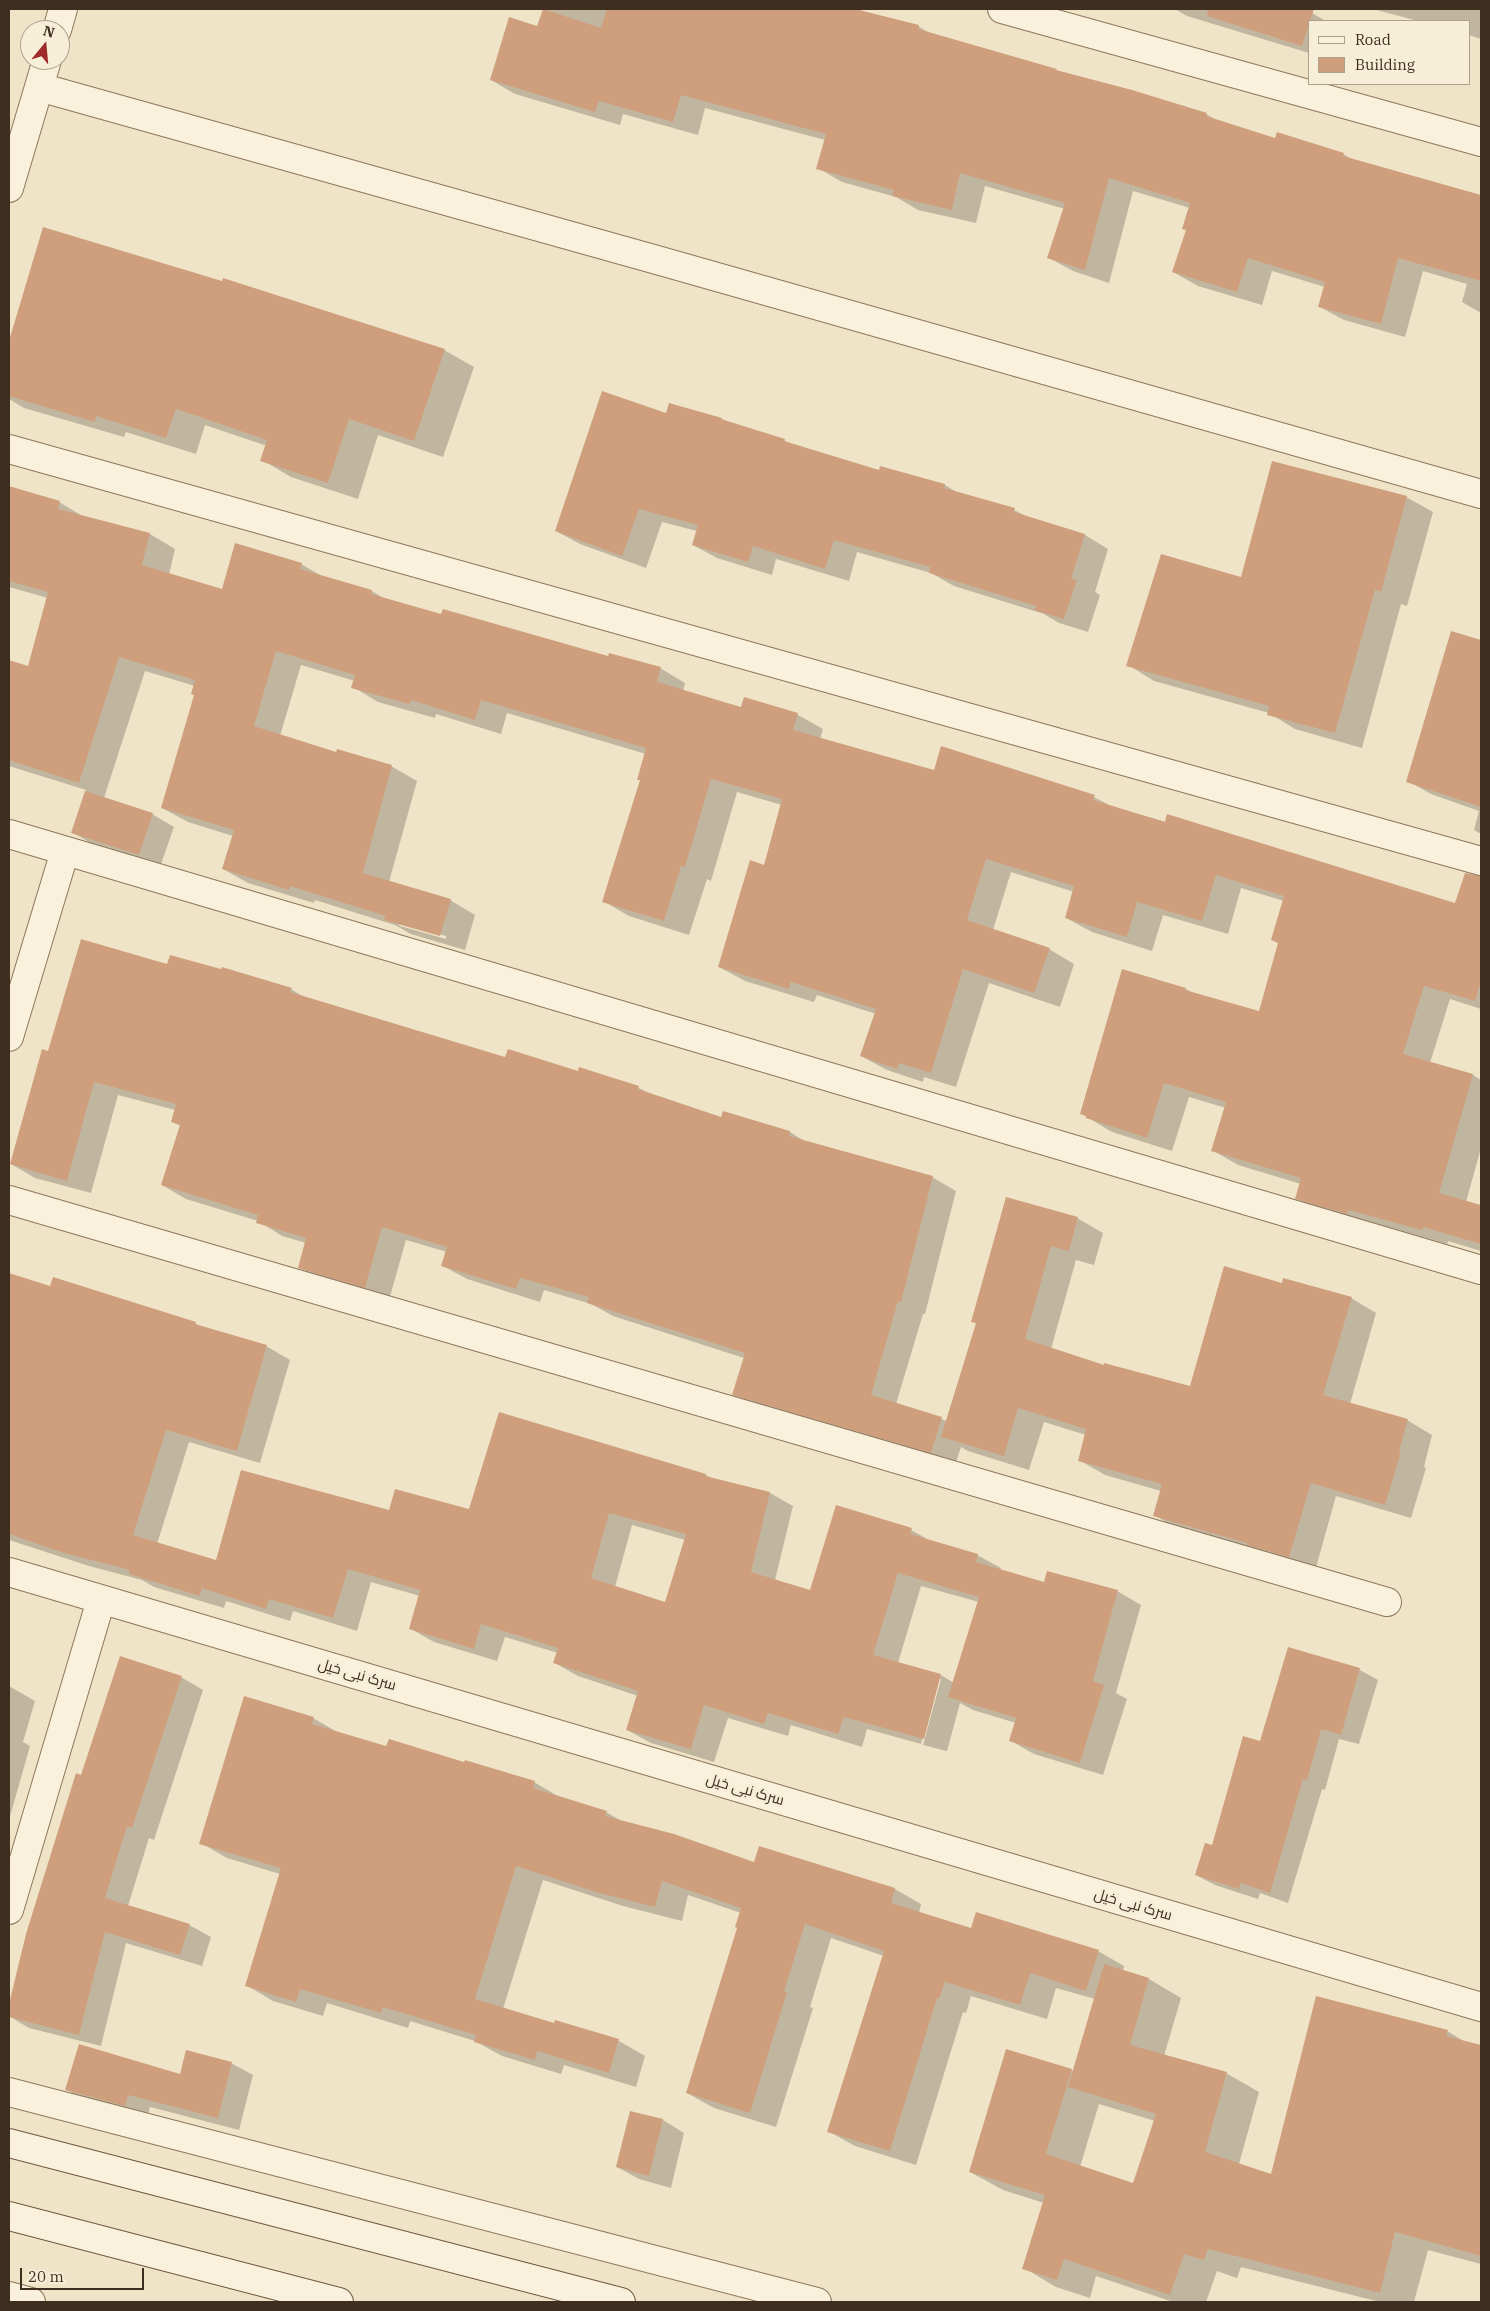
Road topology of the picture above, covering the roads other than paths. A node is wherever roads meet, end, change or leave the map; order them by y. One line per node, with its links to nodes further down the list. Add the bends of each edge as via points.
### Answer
1 (1002, 9): 4 (street)
2 (44, 70): 3 (street)
3 (38, 87): 5 (street); 7 (street)
4 (1481, 142)
5 (9, 188)
6 (9, 449): 10 (street)
7 (1481, 494)
8 (9, 834): 9 (street)
9 (65, 851): 11 (street); 13 (street)
10 (1481, 861)
11 (9, 1037)
12 (9, 1200): 16 (street)
13 (1481, 1270)
14 (9, 1572): 15 (street, سرک نبی خیل)
15 (100, 1600): 17 (street); 18 (street, سرک نبی خیل)
16 (1387, 1602)
17 (9, 1910)
18 (1481, 2007)
19 (9, 2092): 26 (street)
20 (9, 2143): 25 (street)
21 (9, 2216): 24 (street)
22 (9, 2296): 23 (street)
23 (31, 2302)
24 (339, 2302)
25 (621, 2302)
26 (817, 2302)

